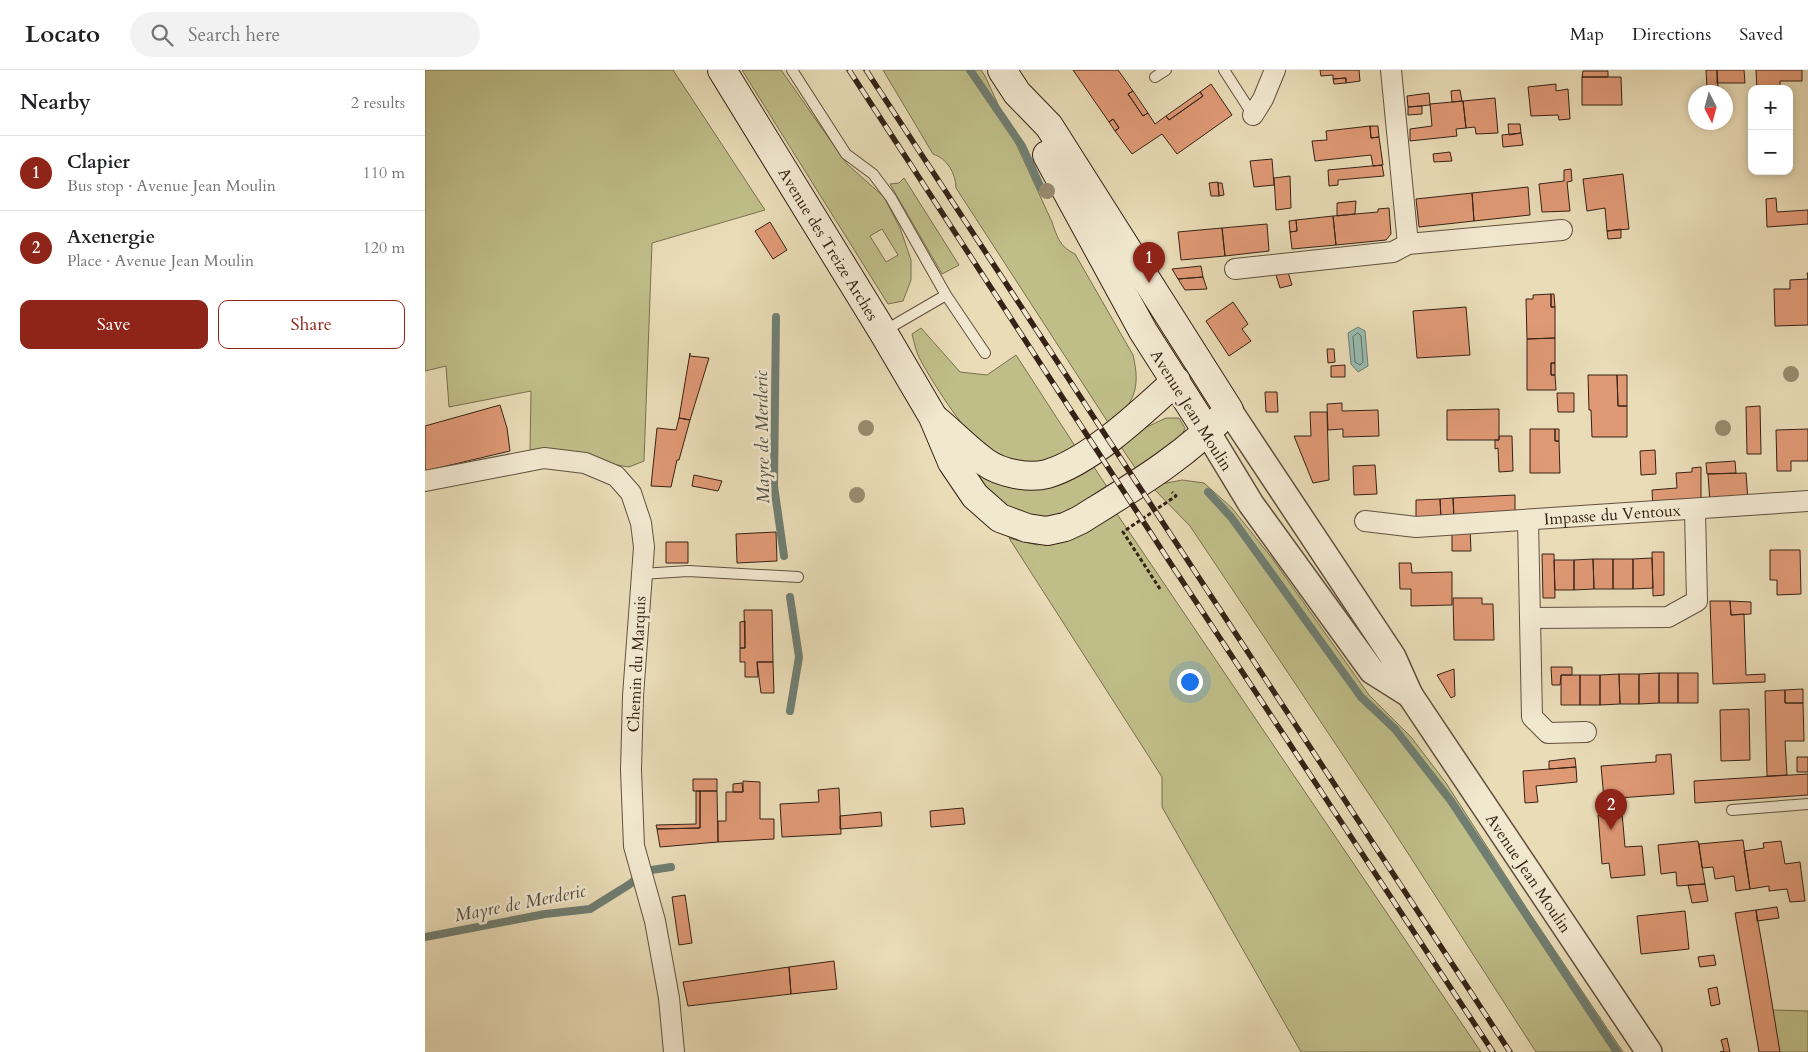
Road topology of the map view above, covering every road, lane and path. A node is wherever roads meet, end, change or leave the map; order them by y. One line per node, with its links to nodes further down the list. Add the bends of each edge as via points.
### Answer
1 (723, 70): 15 (main road, Avenue des Treize Arches)
2 (792, 70): 14 (lane, via 846,154 873,174 891,198)
3 (1002, 70): 9 (main road, Avenue Jean Moulin)
4 (1166, 70): 8 (lane)
5 (1224, 70): 10 (lane)
6 (1275, 70): 10 (street)
7 (1391, 70): 12 (street)
8 (1155, 77)
9 (1017, 93): 17 (main road, Avenue Jean Moulin, via 1143,331); 18 (main road, Avenue Jean Moulin, via 1049,126)
10 (1253, 115)
11 (1562, 230): 12 (street)
12 (1408, 244): 13 (street, via 1393,252)
13 (1235, 269)
14 (946, 295): 15 (lane); 16 (lane)
15 (883, 332): 19 (main road, Avenue des Treize Arches)
16 (985, 353)
17 (1176, 382): 19 (main road, Avenue des Treize Arches, via 1088,454 1045,474 1006,472 985,462); 20 (main road, Avenue Jean Moulin)
18 (1229, 410): 20 (main road, Avenue des Treize Arches); 31 (street, Avenue Jean Moulin, via 1393,658)
19 (933, 417): 20 (main road, Avenue des Treize Arches, via 952,462 975,496 1000,518 1027,528 1047,530 1080,520 1175,460)
20 (1208, 433): 31 (street, Avenue Jean Moulin, via 1251,504 1372,670)
21 (425, 481): 27 (street, Chemin du Marquis, via 544,458 585,463 616,476 631,493 641,523 644,547)
22 (1808, 501): 23 (street, Impasse du Ventoux)
23 (1695, 510): 25 (street, Impasse du Ventoux); 30 (street, Impasse du Ventoux, via 1697,601 1668,616)
24 (1365, 521): 25 (street, Impasse du Ventoux, via 1416,527)
25 (1528, 521): 30 (street, Impasse du Ventoux)
26 (1123, 532): 29 (path)
27 (641, 574): 28 (lane, via 688,571); 35 (street, Chemin du Marquis, via 631,770 634,846 655,922 669,998)
28 (798, 577)
29 (1160, 589)
30 (1531, 618): 32 (street, Impasse du Ventoux, via 1532,717 1548,732)
31 (1410, 695): 36 (street, Avenue Jean Moulin)
32 (1586, 732)
33 (1808, 804): 34 (lane)
34 (1732, 810)
35 (674, 1052)
36 (1649, 1052)

